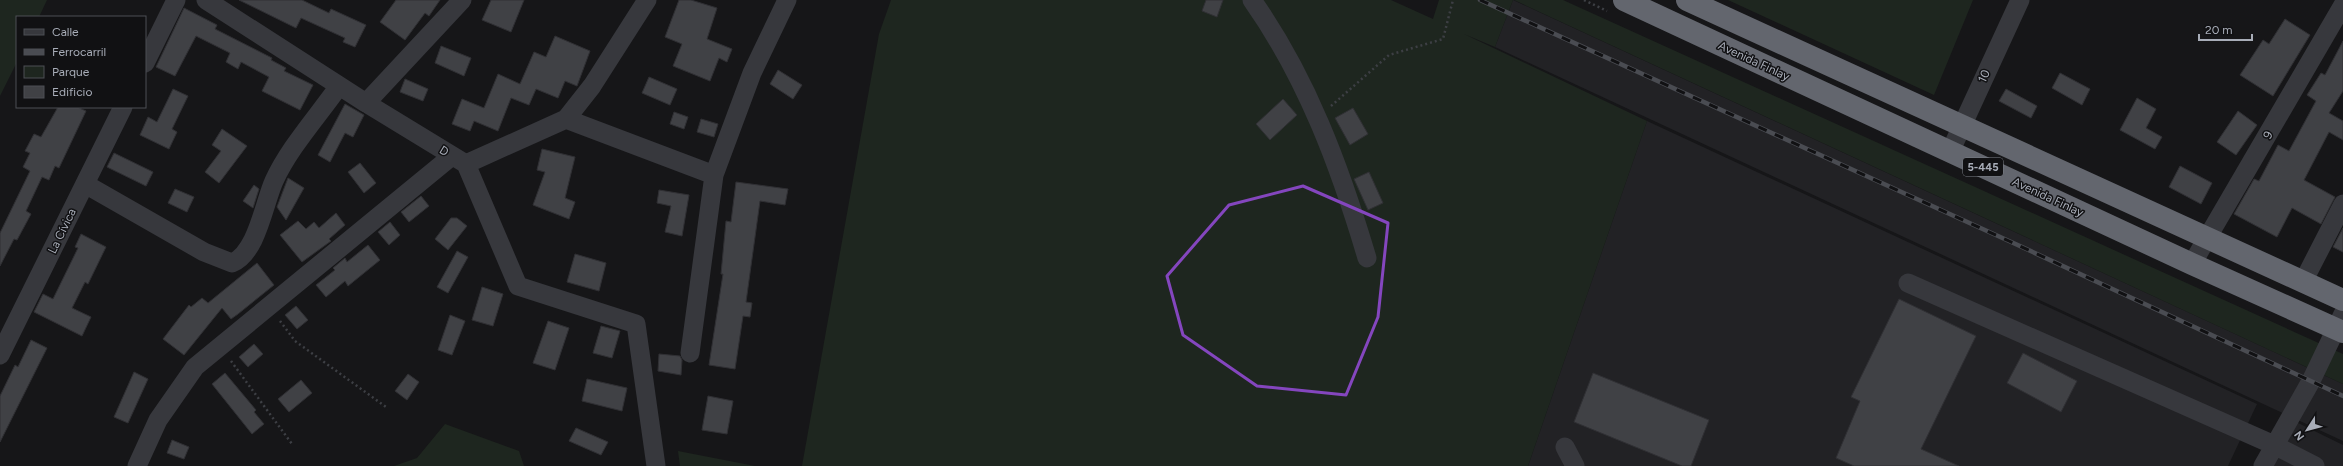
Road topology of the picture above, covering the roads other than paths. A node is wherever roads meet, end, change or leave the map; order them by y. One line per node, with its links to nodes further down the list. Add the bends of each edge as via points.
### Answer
1 (176, 0): 11 (street)
2 (206, 0): 12 (street, D)
3 (462, 0): 13 (street)
4 (647, 0): 15 (street, via 592,86)
5 (787, 0): 19 (street, via 752,73)
6 (1252, 0): 23 (street, via 1286,53 1318,119 1345,187)
7 (1624, 0): 17 (highway, Avenida Finlay / 5-445)
8 (1686, 0): 16 (highway, 5-445)
9 (2020, 0): 16 (street, 10)
10 (2343, 6): 22 (street, 9)
11 (146, 61)
12 (339, 86): 13 (street, D); 20 (street, via 281,167 273,182 256,232 241,257 232,264 204,252)
13 (366, 103): 18 (street, D)
14 (123, 108): 20 (street, La Cívica)
15 (566, 119): 18 (street); 19 (street)
16 (1961, 125): 17 (street, 10); 22 (highway, 5-445)
17 (1950, 152): 24 (highway, Avenida Finlay / 5-445)
18 (459, 160): 33 (street, via 268,307 196,367 158,420); 34 (street, via 518,286 636,324)
19 (714, 176): 29 (street)
20 (85, 184): 30 (street, La Cívica)
21 (2343, 204): 25 (street)
22 (2207, 239): 24 (street, 9); 25 (highway, 5-445)
23 (1367, 258)
24 (2192, 264): 28 (highway, Avenida Finlay / 5-445)
25 (2303, 282): 27 (highway, 5-445)
26 (1908, 283): 31 (street)
27 (2343, 300)
28 (2341, 325): 31 (street)
29 (690, 353)
30 (0, 355)
31 (2274, 445): 36 (street); 37 (street)
32 (1565, 447): 35 (street)
33 (137, 466)
34 (656, 466)
35 (1575, 466)
36 (2263, 466)
37 (2315, 466)

